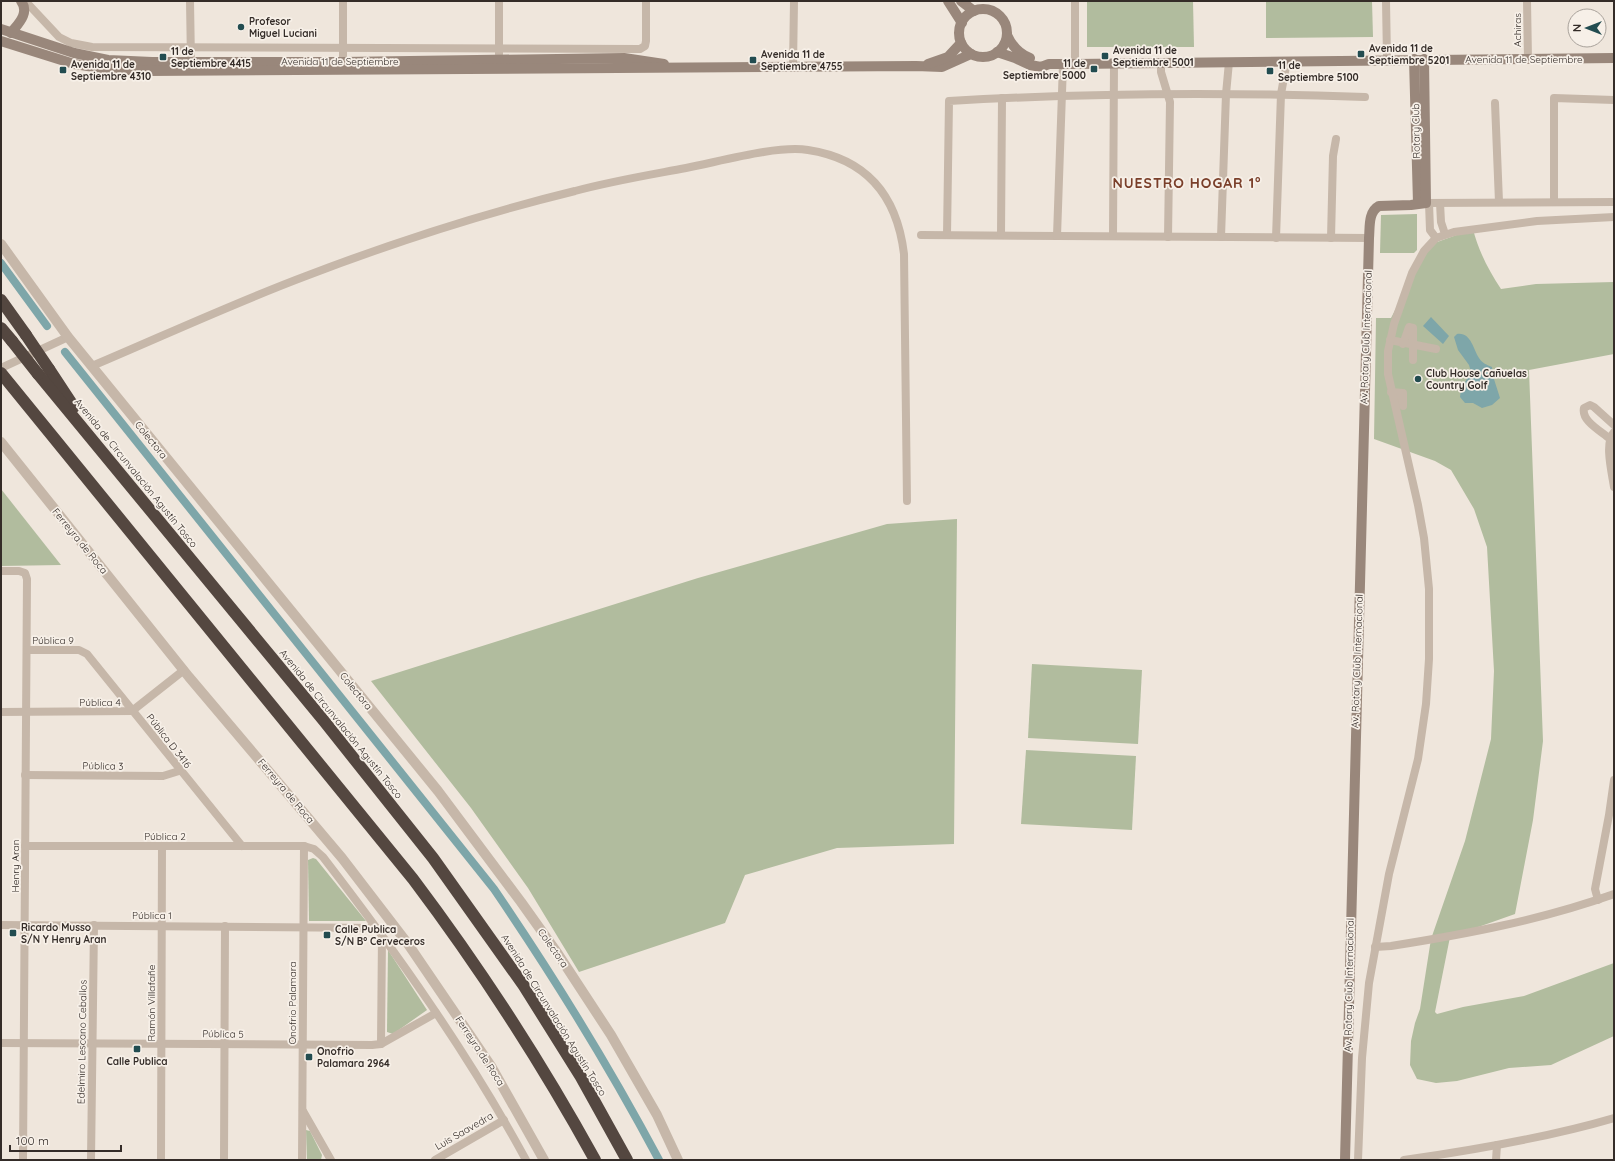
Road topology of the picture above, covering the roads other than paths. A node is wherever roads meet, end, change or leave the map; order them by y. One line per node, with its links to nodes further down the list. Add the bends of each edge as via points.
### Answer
1 (190, 1): 19 (street)
2 (343, 1): 20 (street)
3 (499, 1): 21 (street)
4 (646, 1): 21 (street, via 646,41 645,46 640,49)
5 (794, 1): 39 (street)
6 (948, 1): 13 (main road)
7 (961, 1): 12 (main road)
8 (1075, 1): 35 (street)
9 (1386, 1): 27 (street)
10 (1527, 1): 26 (street, Achiras)
11 (22, 2): 15 (main road, via 25,12 23,18); 19 (street, via 29,5 59,37 84,46)
12 (974, 11): 13 (main road); 16 (main road, via 988,10 1000,16)
13 (962, 23): 18 (main road, via 959,33)
14 (1, 29): 15 (main road, Avenida 11 de Septiembre)
15 (11, 34): 29 (main road, Avenida 11 de Septiembre, via 90,58)
16 (1007, 35): 22 (main road, via 1005,43); 33 (main road, via 1024,56)
17 (1, 41): 37 (main road, Avenida 11 de Septiembre, via 74,64 113,70)
18 (961, 43): 23 (main road); 38 (main road, via 948,57 933,64)
19 (190, 46): 20 (street); 29 (street)
20 (343, 49): 21 (street); 37 (street)
21 (498, 49): 36 (street)
22 (997, 52): 23 (main road, via 987,57); 33 (main road, Avenida 11 de Septiembre, via 1030,65 1041,67)
23 (971, 54): 38 (main road, via 942,67)
24 (1614, 58): 26 (main road, Avenida 11 de Septiembre)
25 (1419, 59): 26 (main road, Avenida 11 de Septiembre); 27 (main road, Avenida 11 de Septiembre); 54 (main road, Rotary Club)
26 (1528, 59)
27 (1386, 60): 28 (main road, Avenida 11 de Septiembre)
28 (1287, 61): 30 (main road, Avenida 11 de Septiembre); 43 (street)
29 (191, 62): 37 (main road, Avenida 11 de Septiembre)
30 (1229, 62): 32 (main road, Avenida 11 de Septiembre); 42 (street)
31 (1114, 63): 32 (main road, Avenida 11 de Septiembre); 35 (main road, Avenida 11 de Septiembre); 45 (street)
32 (1161, 63): 41 (street)
33 (1049, 64): 34 (main road, Avenida 11 de Septiembre)
34 (1063, 64): 35 (main road, Avenida 11 de Septiembre); 44 (street)
35 (1075, 64)
36 (499, 65): 37 (main road, Avenida 11 de Septiembre); 40 (main road, Avenida 11 de Septiembre); 40 (main road, Avenida 11 de Septiembre, via 624,58)
37 (343, 66)
38 (916, 66): 39 (main road, Avenida 11 de Septiembre)
39 (793, 67): 40 (main road, Avenida 11 de Septiembre)
40 (684, 68)
41 (1168, 94): 42 (street); 45 (street); 63 (street)
42 (1226, 94): 43 (street); 64 (street)
43 (1281, 94): 46 (street); 65 (street)
44 (1062, 96): 45 (street); 47 (street); 61 (street)
45 (1115, 96): 62 (street)
46 (1365, 97)
47 (1002, 98): 59 (street, via 948,101); 60 (street)
48 (1614, 100): 52 (street, via 1554,98)
49 (1495, 103): 51 (street)
50 (1336, 139): 66 (street, via 1332,156)
51 (1499, 202): 52 (street); 55 (street)
52 (1554, 202): 53 (street)
53 (1614, 202)
54 (1424, 203): 55 (street); 67 (main road, Av. Rotary Club Internacional, via 1375,208 1371,216); 68 (street, via 1430,230)
55 (1440, 203): 57 (street, via 1441,222)
56 (1614, 217): 57 (street, via 1537,221)
57 (1445, 234): 68 (street)
58 (921, 235): 59 (street)
59 (947, 235): 60 (street)
60 (1001, 235): 61 (street)
61 (1057, 236): 62 (street)
62 (1113, 236): 63 (street)
63 (1168, 237): 64 (street)
64 (1221, 237): 65 (street)
65 (1276, 238): 66 (street)
66 (1331, 238): 67 (street)
67 (1369, 238): 136 (main road, Av. Rotary Club Internacional)
68 (1436, 238): 73 (street, via 1424,251 1412,273 1397,311)
69 (1, 244): 72 (street, Colectora)
70 (1, 300): 80 (highway, bridge, via 26,335)
71 (1, 328): 80 (highway, bridge)
72 (68, 337): 78 (street, Colectora); 79 (street)
73 (1390, 340): 74 (street); 111 (street, via 1388,361 1424,538 1430,631 1426,704 1419,752)
74 (1403, 344): 75 (street); 75 (street, via 1409,327 1413,328)
75 (1413, 346): 76 (street); 77 (street)
76 (1436, 349)
77 (1413, 360)
78 (92, 366): 87 (street, via 305,276 450,227 609,182 768,152 805,149 836,157 865,173 888,199 899,225 904,254); 135 (street, Colectora, via 438,791 521,902 611,1035 657,1115)
79 (1, 368)
80 (44, 371): 134 (highway, Avenida de Circunvalación Agustín Tosco, via 98,446 334,733 433,858 524,986 581,1078)
81 (1, 373): 82 (highway)
82 (5, 386): 133 (highway, via 143,547 338,785 433,906 526,1043)
83 (1614, 425): 84 (street, via 1594,407 1590,405 1584,408 1587,420)
84 (1612, 435): 86 (street)
85 (1, 442): 91 (street, Ferreyra de Roca)
86 (1614, 487)
87 (908, 501)
88 (1, 571): 89 (street, Henry Aran, via 19,571 25,573 27,579)
89 (26, 650): 90 (street, Pública 9); 94 (street, Henry Aran)
90 (79, 650): 92 (street, Pública D 3416, via 87,654)
91 (184, 670): 92 (street, Pública 4); 132 (street, Ferreyra de Roca, via 342,858 408,944 491,1066)
92 (132, 711): 94 (street, Pública 4); 95 (street, Pública D 3416)
93 (1, 712): 94 (street, Pública 4)
94 (26, 712): 96 (street, Henry Aran)
95 (179, 771): 96 (street, Pública 3, via 163,776); 100 (street, Pública D 3416)
96 (25, 775): 98 (street, Henry Aran)
97 (1614, 780): 103 (street, via 1595,889)
98 (25, 846): 99 (street, Pública 2); 104 (street, Henry Aran)
99 (162, 846): 100 (street, Pública 2); 107 (street, Ramón Villafañe)
100 (242, 846): 101 (street, Pública 2)
101 (304, 846): 109 (street, Onofrio Palamara); 110 (street, via 314,849 323,857)
102 (1614, 894): 103 (street)
103 (1598, 900): 111 (street, via 1509,925 1398,945)
104 (24, 924): 105 (street, Pública 1); 106 (street, Pública 1); 114 (street, Henry Aran)
105 (1, 925)
106 (94, 925): 107 (street, Pública 1); 115 (street, Edelmiro Lescano Ceballos)
107 (162, 925): 108 (street, Pública 1); 116 (street, Ramón Villafañe)
108 (225, 926): 109 (street, Pública 1); 117 (street)
109 (303, 927): 110 (street, Pública 1); 119 (street, Onofrio Palamara)
110 (380, 932): 112 (street); 118 (street)
111 (1375, 946): 137 (street, via 1363,1038)
112 (436, 1013): 118 (street, Pública 5); 122 (street)
113 (1, 1043): 114 (street, Pública 5)
114 (24, 1043): 115 (street, Pública 5); 124 (street, Henry Aran)
115 (92, 1043): 116 (street, Pública 5); 125 (street, Edelmiro Lescano Ceballos)
116 (161, 1043): 117 (street, Pública 5); 126 (street, Ramón Villafañe)
117 (224, 1043): 119 (street, Pública 5); 127 (street)
118 (381, 1044): 119 (street, Pública 5)
119 (302, 1045): 120 (street, Onofrio Palamara)
120 (303, 1110): 128 (street, Onofrio Palamara); 129 (street)
121 (1614, 1118): 123 (street, via 1578,1129)
122 (504, 1120): 130 (street, Luis Saavedra); 131 (street)
123 (1497, 1145): 138 (street); 139 (street)
124 (23, 1160)
125 (91, 1160)
126 (161, 1160)
127 (224, 1160)
128 (302, 1160)
129 (331, 1160)
130 (435, 1160)
131 (526, 1160)
132 (544, 1160)
133 (594, 1160)
134 (627, 1160)
135 (678, 1160)
136 (1345, 1160)
137 (1358, 1160)
138 (1404, 1160)
139 (1496, 1160)

